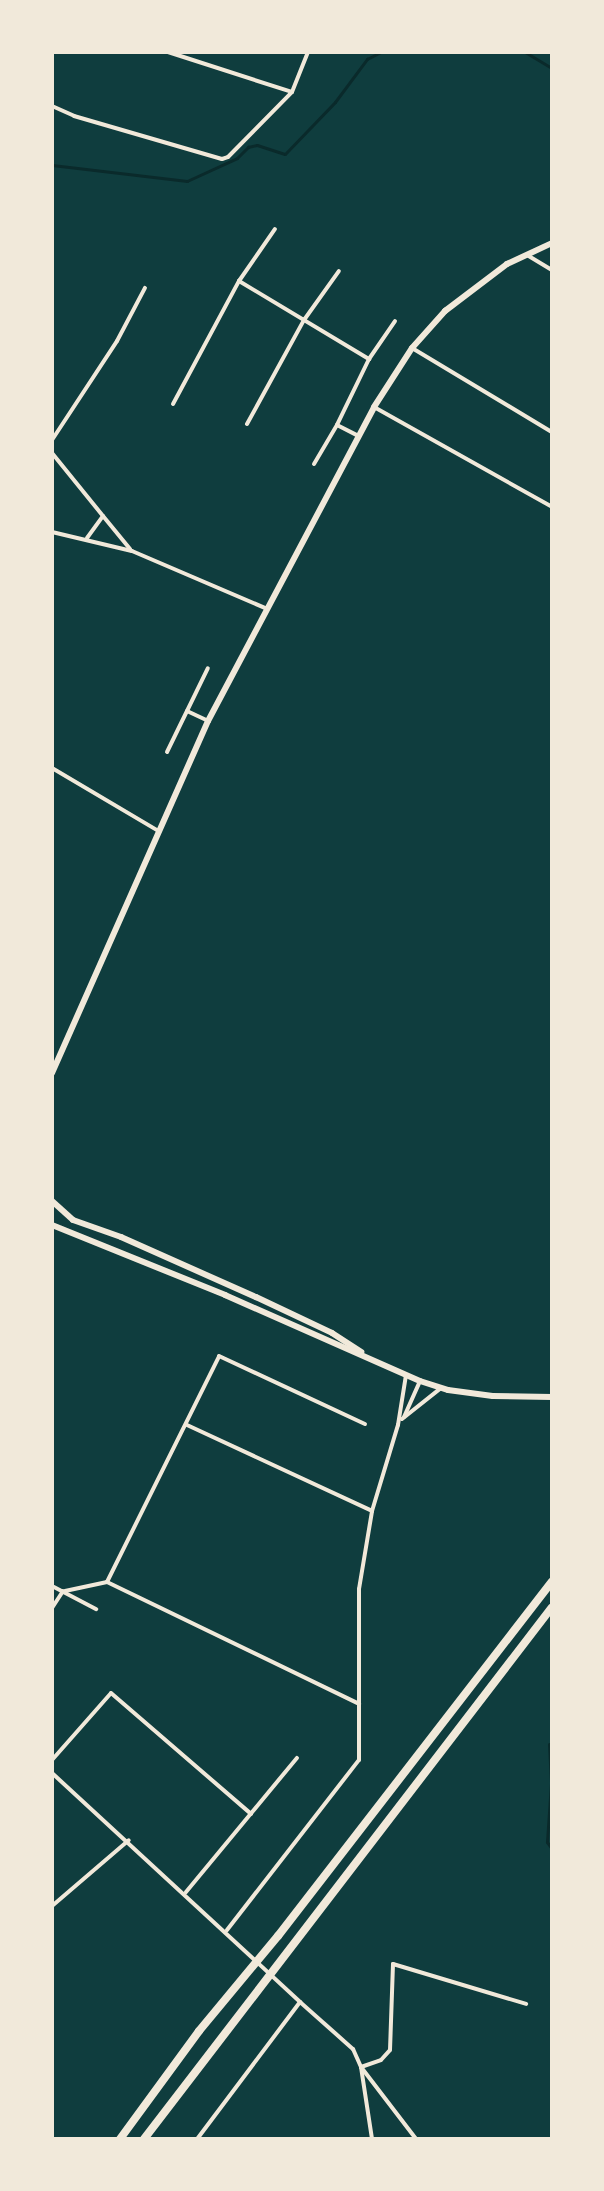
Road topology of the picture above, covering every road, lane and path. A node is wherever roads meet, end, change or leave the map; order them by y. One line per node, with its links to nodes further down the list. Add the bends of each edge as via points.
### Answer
1 (168, 52): 3 (street)
2 (308, 52): 3 (street)
3 (292, 92): 4 (street, via 222,159)
4 (52, 106)
5 (275, 229): 10 (street)
6 (552, 243): 7 (main road)
7 (525, 254): 8 (street); 14 (main road, via 467,291)
8 (552, 270)
9 (339, 271): 12 (street)
10 (239, 281): 12 (street); 16 (street)
11 (145, 288): 22 (street)
12 (304, 320): 15 (street); 18 (street)
13 (395, 321): 15 (street)
14 (412, 348): 17 (main road); 20 (street)
15 (369, 359): 19 (street)
16 (173, 404)
17 (374, 407): 21 (main road); 25 (street)
18 (247, 424)
19 (337, 425): 21 (street); 24 (street)
20 (552, 432)
21 (359, 436): 30 (main road)
22 (52, 440)
23 (52, 453): 26 (street)
24 (314, 464)
25 (552, 507)
26 (103, 516): 28 (street); 29 (street)
27 (52, 532): 28 (street)
28 (87, 538): 29 (street)
29 (132, 551): 30 (street)
30 (267, 609): 33 (main road)
31 (208, 668): 32 (street)
32 (187, 711): 33 (street); 34 (street)
33 (208, 721): 36 (main road)
34 (167, 752)
35 (52, 768): 36 (street)
36 (157, 830): 37 (main road)
37 (52, 1073)
38 (52, 1201): 40 (main road, via 73,1220 256,1297 332,1333)
39 (52, 1225): 40 (main road)
40 (374, 1361): 41 (main road)
41 (406, 1375): 42 (main road); 48 (street)
42 (420, 1381): 43 (main road); 45 (street)
43 (441, 1388): 44 (main road); 45 (street)
44 (552, 1397)
45 (402, 1419): 48 (street)
46 (365, 1424): 47 (street, via 219,1356)
47 (187, 1425): 49 (street); 51 (street)
48 (398, 1425): 49 (street)
49 (372, 1511): 57 (street, via 359,1589)
50 (552, 1581): 69 (highway)
51 (107, 1582): 53 (street); 57 (street)
52 (52, 1586): 53 (street)
53 (63, 1591): 55 (street); 56 (street)
54 (552, 1607): 70 (highway)
55 (52, 1608)
56 (96, 1609)
57 (359, 1704): 65 (street, via 359,1760)
58 (297, 1758): 61 (street)
59 (52, 1760): 61 (street, via 111,1693)
60 (52, 1773): 62 (street)
61 (251, 1814): 63 (street)
62 (129, 1840): 63 (street); 64 (street)
63 (186, 1892): 65 (street)
64 (52, 1906)
65 (227, 1930): 66 (street)
66 (300, 2002): 68 (street, via 353,2049); 71 (street)
67 (526, 2004): 68 (street, via 393,1964 390,2050 381,2060)
68 (361, 2067): 72 (street); 73 (street)
69 (120, 2139)
70 (144, 2139)
71 (197, 2139)
72 (372, 2139)
73 (416, 2139)

